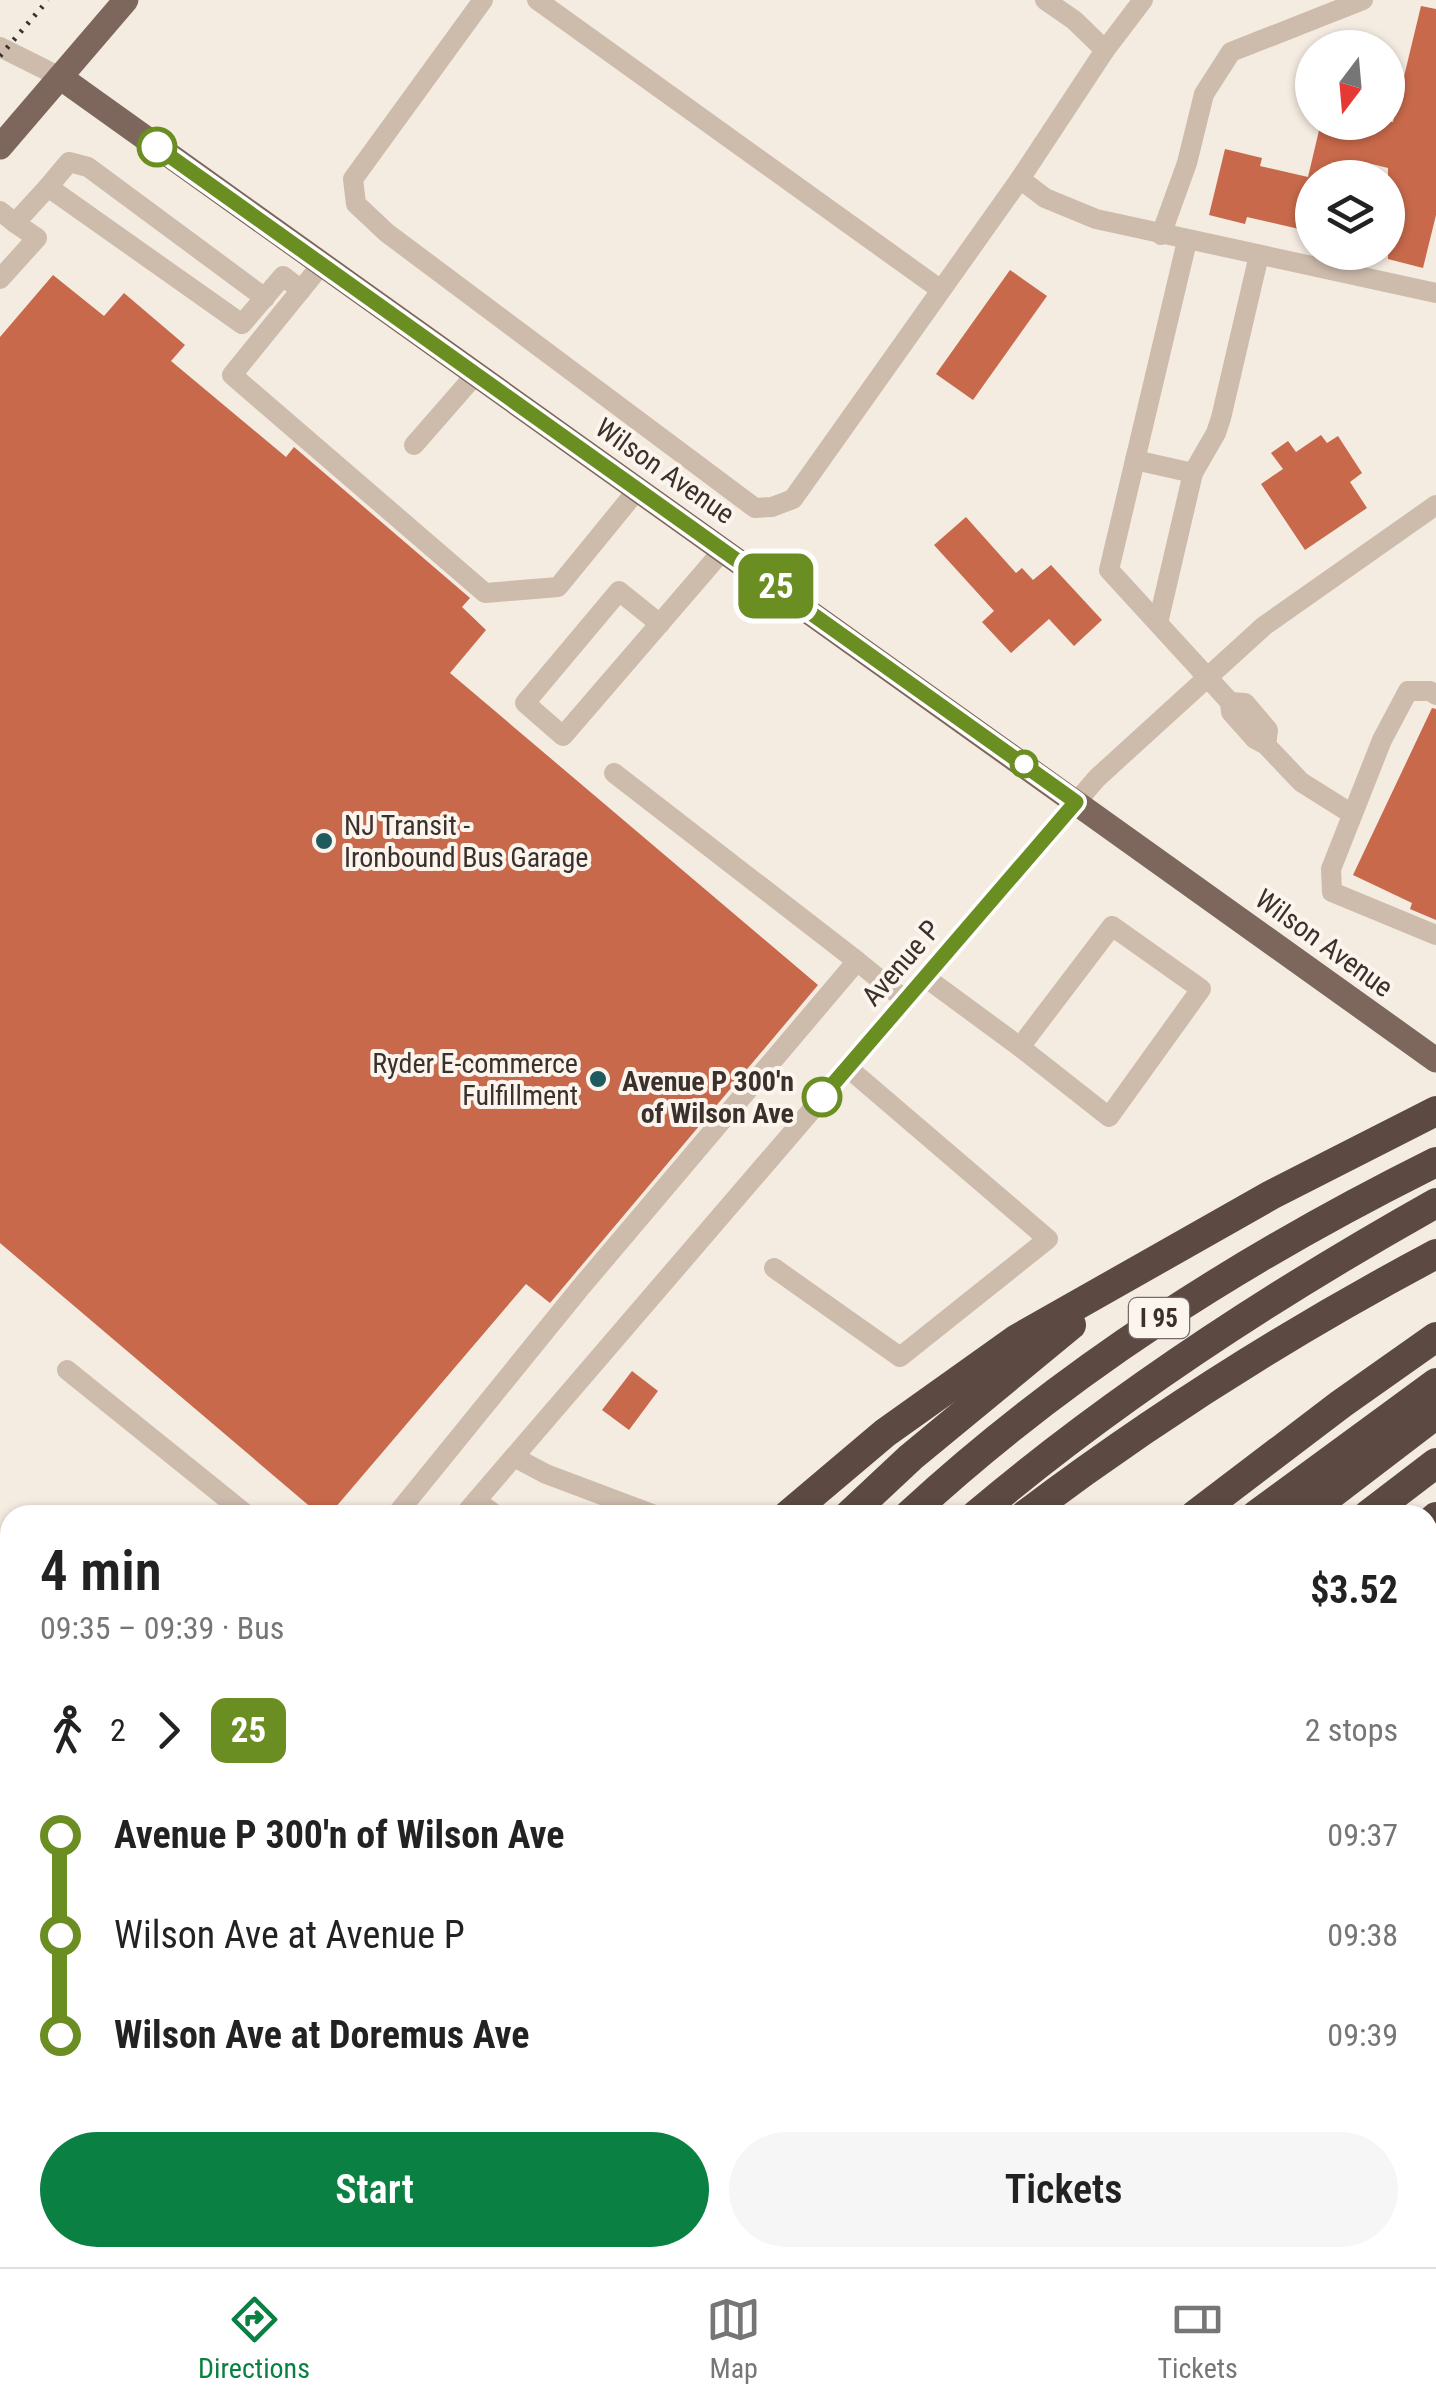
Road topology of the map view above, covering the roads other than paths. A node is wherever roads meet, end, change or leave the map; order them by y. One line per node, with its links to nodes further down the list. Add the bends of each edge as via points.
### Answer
1 (126, 0): 9 (main road)
2 (482, 0): 20 (street, via 353,179 356,204 755,508 793,499)
3 (538, 0): 20 (street)
4 (1045, 0): 8 (street)
5 (1144, 0): 8 (street)
6 (1363, 0): 14 (street, via 1231,52 1204,94)
7 (0, 46): 9 (street, Wilson Avenue)
8 (1104, 50): 11 (street)
9 (60, 77): 10 (main road); 17 (main road, Wilson Avenue)
10 (0, 147)
11 (1020, 179): 14 (street, via 1069,210); 20 (street)
12 (48, 187): 13 (street); 22 (street, via 242,324); 22 (street, via 69,162 88,167)
13 (8, 217): 18 (street, via 37,238)
14 (1161, 235): 15 (street)
15 (1186, 241): 16 (street); 25 (street)
16 (1259, 255): 21 (street); 26 (street, via 1216,433)
17 (322, 264): 19 (street); 23 (main road, Wilson Avenue)
18 (0, 278)
19 (300, 290): 22 (street, via 283,276); 27 (street, via 232,375 486,593 558,587)
20 (941, 290)
21 (1436, 293)
22 (265, 298)
23 (476, 374): 24 (street); 27 (main road, Wilson Avenue)
24 (414, 445)
25 (1135, 460): 26 (street); 30 (street, via 1109,570)
26 (1193, 473): 30 (street)
27 (638, 489): 29 (main road, Wilson Avenue)
28 (1436, 505): 32 (street, Avenue P, via 1308,593)
29 (724, 549): 31 (street); 35 (main road, Wilson Avenue)
30 (1158, 623): 32 (street)
31 (660, 624): 31 (street, via 564,736 524,703 619,591)
32 (1207, 676): 35 (street, Avenue P); 36 (street, via 1230,702 1245,703 1258,716 1268,730 1266,744 1302,782)
33 (1436, 695): 36 (street, via 1408,691)
34 (614, 772): 38 (street)
35 (1076, 802): 39 (street, Avenue P); 42 (main road, Wilson Avenue)
36 (1352, 814): 37 (street, via 1331,869 1332,892)
37 (1436, 935)
38 (857, 961): 40 (street); 57 (street)
39 (925, 977): 40 (street, Avenue P); 41 (street)
40 (904, 1000): 43 (street, Avenue P)
41 (1020, 1048): 41 (street, via 1110,1117 1201,989 1112,926)
42 (1436, 1060)
43 (847, 1067): 48 (street, via 1048,1239 900,1357); 54 (street, Avenue P)
44 (1427, 1116): 49 (highway, via 1270,1195)
45 (1436, 1162): 62 (highway, I 95, via 1260,1256 1141,1330)
46 (1436, 1204): 63 (highway, I 95, via 1190,1354)
47 (1436, 1254): 64 (highway, via 1250,1361)
48 (774, 1268)
49 (1123, 1280): 60 (highway, via 966,1374); 61 (highway)
50 (1436, 1337): 65 (highway)
51 (66, 1370): 56 (street)
52 (1436, 1383): 66 (highway)
53 (1436, 1414): 67 (highway)
54 (514, 1456): 58 (street, Avenue P); 59 (street)
55 (1436, 1462): 68 (highway)
56 (235, 1505)
57 (404, 1505)
58 (473, 1505)
59 (629, 1505)
60 (799, 1505)
61 (860, 1505)
62 (921, 1505)
63 (988, 1505)
64 (1040, 1505)
65 (1208, 1505)
66 (1270, 1505)
67 (1317, 1505)
68 (1381, 1505)

